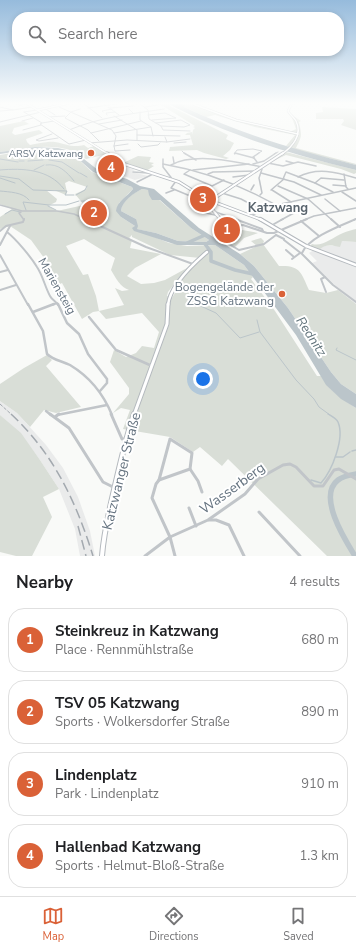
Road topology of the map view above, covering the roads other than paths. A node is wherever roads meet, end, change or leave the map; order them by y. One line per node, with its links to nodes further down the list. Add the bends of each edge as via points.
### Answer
1 (26, 129): 9 (street)
2 (46, 129): 17 (street)
3 (86, 129): 14 (street)
4 (109, 129): 14 (street); 15 (street)
5 (136, 129): 15 (street); 19 (street)
6 (151, 129): 20 (street)
7 (162, 129): 11 (street)
8 (273, 129): 16 (main road)
9 (23, 130)
10 (69, 130): 24 (main road)
11 (178, 130): 13 (street); 21 (street, via 180,136)
12 (299, 130): 16 (main road); 18 (main road)
13 (190, 131)
14 (91, 133): 27 (street)
15 (114, 133): 25 (street)
16 (290, 133): 18 (main road)
17 (52, 134): 22 (street); 22 (street, via 36,140)
18 (298, 134): 49 (main road, via 292,147)
19 (137, 135): 20 (street); 26 (street)
20 (153, 136): 21 (street)
21 (165, 137): 29 (street)
22 (59, 138): 24 (street, via 70,144)
23 (190, 139): 30 (street)
24 (86, 140): 32 (main road)
25 (115, 140): 26 (street); 27 (street); 36 (street)
26 (137, 140): 28 (street)
27 (99, 141): 32 (street)
28 (161, 142): 29 (street); 35 (street, via 158,145 141,147)
29 (167, 142): 30 (street)
30 (181, 142): 31 (street); 33 (street)
31 (186, 142)
32 (89, 143): 42 (main road)
33 (174, 143)
34 (128, 144): 36 (street)
35 (138, 144)
36 (114, 146): 37 (street, via 116,150)
37 (130, 150)
38 (182, 151): 45 (street)
39 (278, 152): 47 (street, via 263,162)
40 (173, 158): 48 (street)
41 (254, 158): 41 (street, via 262,151 244,149 237,150 234,154); 47 (street)
42 (115, 159): 44 (street); 60 (main road)
43 (163, 159): 51 (street)
44 (111, 160)
45 (196, 160): 48 (street); 52 (street, via 231,160)
46 (286, 161): 50 (street)
47 (257, 162): 53 (street)
48 (174, 163): 54 (street)
49 (268, 163): 50 (street, via 283,166); 56 (main road)
50 (294, 163): 55 (street)
51 (163, 164): 54 (street); 70 (street, via 165,171)
52 (249, 164): 53 (street); 57 (street)
53 (252, 164): 56 (street)
54 (171, 166): 57 (street)
55 (316, 166)
56 (262, 168): 58 (main road); 61 (street)
57 (192, 170): 63 (street); 71 (street, via 182,174 212,186)
58 (256, 171): 63 (street); 65 (main road)
59 (133, 172): 60 (street)
60 (148, 173): 62 (main road)
61 (260, 173): 69 (street); 89 (street)
62 (153, 174): 70 (main road); 73 (street)
63 (208, 174): 71 (street)
64 (344, 174): 67 (street, via 304,173); 68 (street); 72 (street)
65 (248, 175): 66 (street); 76 (main road)
66 (233, 177)
67 (298, 177): 69 (street, via 286,172); 75 (street)
68 (356, 178)
69 (284, 179): 79 (street); 90 (street)
70 (173, 180): 74 (main road)
71 (225, 180): 76 (street)
72 (344, 180): 75 (street, via 321,178); 80 (street)
73 (137, 182)
74 (176, 182): 83 (street, via 171,188); 94 (main road)
75 (315, 183): 88 (street)
76 (235, 184): 84 (street); 86 (main road)
77 (254, 185): 84 (street)
78 (333, 185): 80 (street)
79 (278, 186): 91 (street); 97 (street, via 272,190)
80 (346, 186): 82 (street)
81 (356, 188): 82 (street)
82 (349, 189): 85 (street)
83 (174, 190): 87 (street); 93 (street)
84 (251, 190): 89 (street)
85 (341, 191): 88 (street); 96 (street)
86 (222, 192): 94 (main road); 104 (street)
87 (166, 193)
88 (334, 193): 90 (street)
89 (260, 195): 99 (street)
90 (322, 196): 91 (street)
91 (308, 199): 97 (street); 109 (street)
92 (325, 199): 107 (street)
93 (197, 200): 95 (street); 98 (street)
94 (210, 200): 98 (main road); 110 (main road)
95 (192, 201)
96 (356, 201)
97 (291, 202): 99 (street)
98 (207, 203): 103 (main road)
99 (276, 205): 104 (street); 108 (street)
100 (0, 206): 106 (street)
101 (199, 208): 111 (street, via 206,213)
102 (356, 208): 107 (street)
103 (212, 210): 111 (main road); 119 (street, via 256,225)
104 (262, 210): 110 (street)
105 (303, 210): 108 (street)
106 (22, 211): 115 (street, via 20,213 24,220); 132 (street, via 57,211 74,214 146,247)
107 (340, 211): 109 (street)
108 (293, 214): 114 (street)
109 (324, 214): 113 (street); 116 (street)
110 (252, 215): 120 (main road)
111 (219, 216): 117 (main road)
112 (356, 219): 116 (street)
113 (301, 221): 120 (street); 124 (street)
114 (274, 224)
115 (10, 226): 118 (street); 121 (street)
116 (340, 226): 124 (street)
117 (228, 227): 119 (street, via 243,225); 125 (main road, via 228,233)
118 (0, 231)
119 (263, 231): 122 (street)
120 (280, 231): 122 (street); 127 (main road)
121 (7, 232): 126 (street); 141 (street, Mariensteig, via 16,239 37,267 48,292)
122 (274, 233): 123 (street)
123 (276, 235): 125 (street, via 264,244 239,250); 130 (street)
124 (319, 236): 127 (street)
125 (221, 240)
126 (0, 245)
127 (306, 246): 130 (street); 133 (main road)
128 (286, 250): 130 (street, via 293,258)
129 (207, 252): 132 (main road, Katzwanger Straße)
130 (301, 253): 136 (street)
131 (0, 255): 134 (street)
132 (193, 264): 144 (main road, Katzwanger Straße, via 170,294 167,319)
133 (356, 265)
134 (9, 270): 135 (street); 137 (street)
135 (0, 272)
136 (325, 277): 139 (street, via 321,278); 140 (street)
137 (16, 285): 138 (street); 142 (street)
138 (0, 290)
139 (326, 292)
140 (356, 302)
141 (57, 303): 142 (street); 145 (street, Mariensteig, via 67,323 80,334 88,354 107,379)
142 (33, 312): 145 (street, via 46,338 45,348 51,358 68,364)
143 (89, 317): 144 (street, via 116,350)
144 (152, 366): 149 (main road, Katzwanger Straße)
145 (100, 391): 146 (street)
146 (108, 405): 148 (street, via 58,414); 149 (street, via 122,439)
147 (46, 411): 148 (street)
148 (55, 417): 153 (street, via 69,428 103,482)
149 (126, 439): 153 (main road, Katzwanger Straße)
150 (190, 469): 152 (street); 152 (street, via 192,453 170,439); 154 (street)
151 (356, 479): 157 (street, Wasserberg, via 342,470 334,470 323,486 314,486 296,467 290,464 283,465 258,479 245,494)
152 (159, 480): 159 (street, via 152,498)
153 (115, 488): 160 (main road, Katzwanger Straße)
154 (202, 492)
155 (189, 508): 158 (street, Wasserberg)
156 (259, 512): 164 (street)
157 (208, 520): 158 (street, Wasserberg); 163 (street, via 229,525)
158 (196, 526): 159 (street, Wasserberg)
159 (170, 537): 161 (street, Wasserberg); 162 (street)
160 (102, 556)
161 (145, 556)
162 (175, 556)
163 (244, 556)
164 (300, 556)

